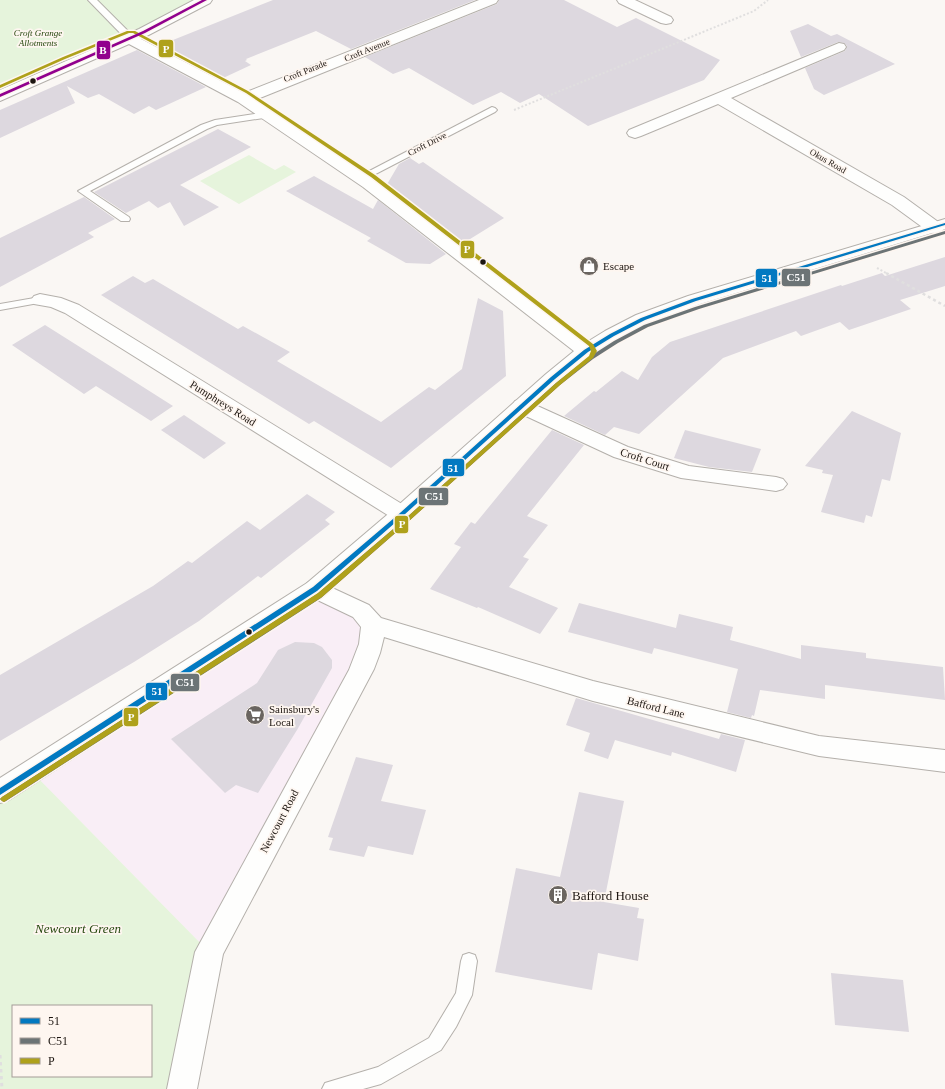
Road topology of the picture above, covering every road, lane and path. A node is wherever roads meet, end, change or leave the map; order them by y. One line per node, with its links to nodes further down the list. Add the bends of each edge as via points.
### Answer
1 (92, 0): 8 (lane)
2 (205, 0): 8 (street)
3 (481, 0): 12 (street, Croft Parade, via 245,96)
4 (491, 0): 12 (street, Croft Avenue)
5 (624, 0): 7 (street)
6 (768, 0): 14 (path, via 754,11)
7 (666, 20)
8 (131, 39): 10 (street); 12 (street)
9 (839, 47): 11 (street)
10 (0, 96)
11 (719, 98): 16 (street); 19 (street, Okus Road)
12 (243, 100): 15 (street)
13 (492, 110): 17 (lane, Croft Drive)
14 (508, 113)
15 (267, 116): 17 (street); 18 (lane, via 215,123 83,191)
16 (635, 133)
17 (361, 178): 24 (street)
18 (126, 219)
19 (940, 226): 20 (street)
20 (849, 252): 22 (path); 24 (street, via 705,296 643,319)
21 (40, 300): 23 (lane); 27 (street, Pumphreys Road, via 55,302 72,309)
22 (945, 306)
23 (0, 307)
24 (586, 351): 25 (street)
25 (522, 406): 26 (street, Croft Court, via 621,452 688,473); 27 (street)
26 (776, 484)
27 (402, 514): 28 (street)
28 (315, 589): 29 (street, via 361,612); 31 (street)
29 (372, 625): 30 (street, Bafford Lane, via 593,691 819,746); 35 (street, Newcourt Road, via 373,640 365,662 209,952)
30 (945, 761)
31 (0, 792)
32 (469, 961): 36 (lane, via 464,995 435,1044 381,1075)
33 (0, 1055): 34 (path)
34 (2, 1089)
35 (182, 1089)
36 (331, 1089)

